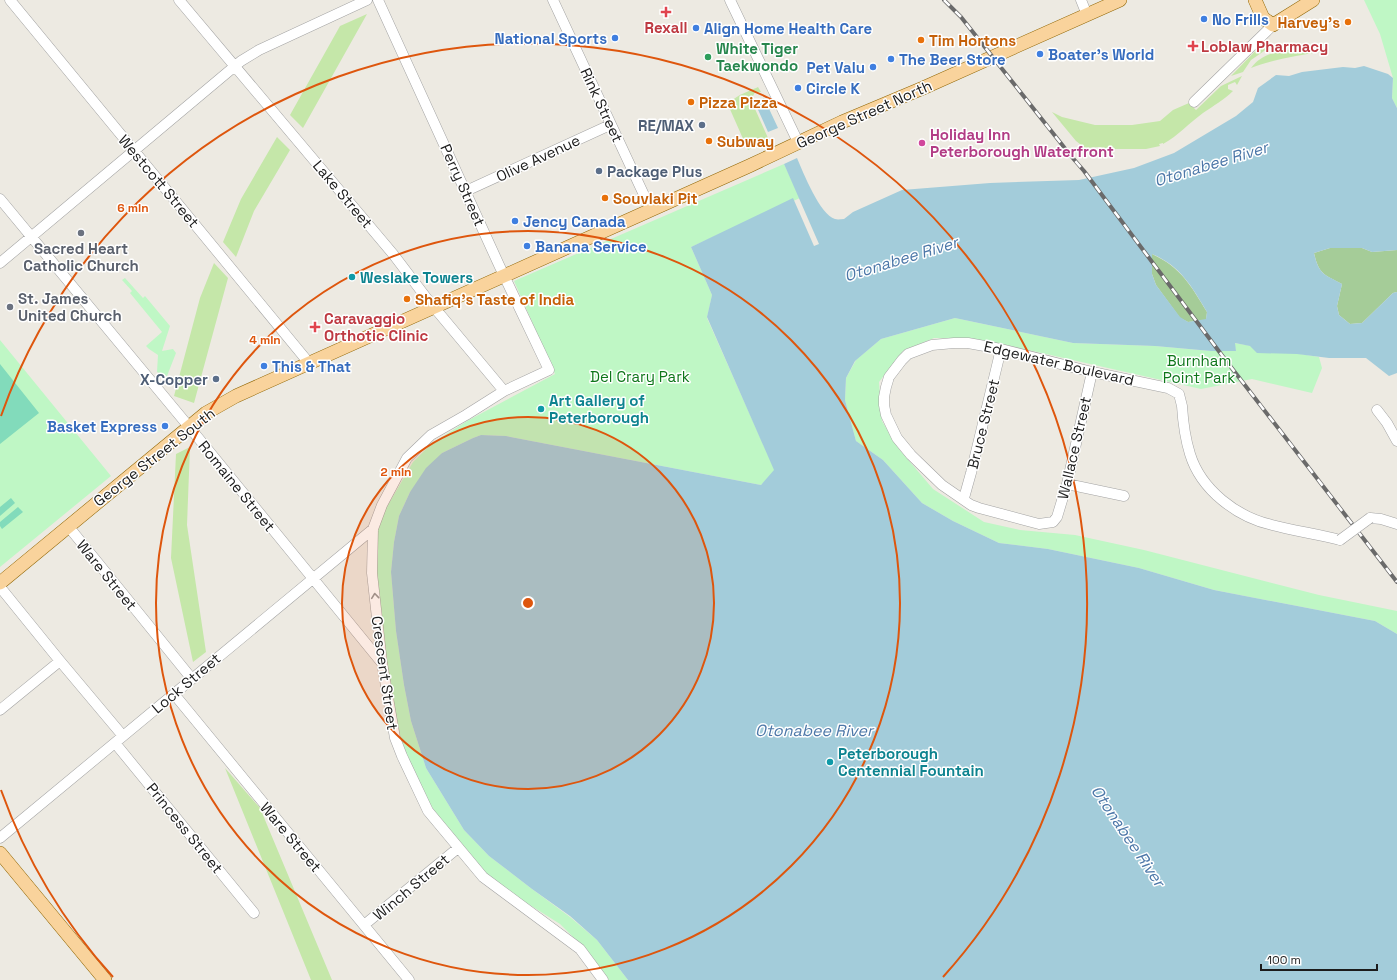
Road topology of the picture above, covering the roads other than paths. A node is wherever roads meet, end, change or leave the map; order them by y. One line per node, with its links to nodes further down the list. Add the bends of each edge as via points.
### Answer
1 (10, 0): 17 (street, Westcott Street)
2 (179, 0): 13 (street, Lake Street)
3 (367, 0): 13 (street, via 259,50)
4 (378, 0): 18 (street, Perry Street)
5 (553, 0): 15 (street, Rink Street)
6 (730, 0): 16 (street)
7 (1081, 0): 11 (street)
8 (1120, 0): 11 (main road, George Street North)
9 (1255, 0): 12 (main road, via 1263,18)
10 (1313, 0): 12 (main road)
11 (1087, 15): 16 (main road, George Street North)
12 (1273, 25): 14 (street)
13 (234, 66): 17 (street); 24 (street, Lake Street, via 393,254)
14 (1194, 102)
15 (610, 125): 18 (street, Olive Avenue); 20 (street, Rink Street)
16 (798, 142): 20 (main road, George Street North)
17 (134, 151): 21 (street); 26 (street, Westcott Street)
18 (466, 191): 23 (street, Perry Street)
19 (0, 199): 21 (street, Romaine Street)
20 (651, 210): 23 (main road, George Street North)
21 (31, 237): 22 (street); 31 (street, Romaine Street)
22 (0, 263)
23 (505, 276): 24 (main road, George Street North); 27 (street, Perry Street)
24 (434, 308): 26 (main road, George Street South); 29 (street, Lake Street)
25 (1001, 349): 28 (street, Edgewater Boulevard); 35 (street, Bruce Street); 35 (street, Edgewater Boulevard, via 962,343 924,347 908,354 902,360 893,371 886,387 886,415 897,438 942,485)
26 (309, 363): 31 (main road, George Street South, via 236,396 206,413)
27 (549, 370): 29 (street, Crescent Street)
28 (1092, 372): 33 (street, Wallace Street); 37 (street, Edgewater Boulevard, bridge, via 1168,388 1179,394 1184,430 1197,471 1222,500 1236,510 1270,525 1340,540 1370,518)
29 (504, 391): 39 (street, Crescent Street, via 431,435 407,458 382,505)
30 (1377, 410): 32 (street)
31 (189, 427): 38 (main road, George Street South); 40 (street, Romaine Street)
32 (1397, 441)
33 (1067, 484): 34 (street); 36 (street, Wallace Street, via 1057,517)
34 (1124, 496)
35 (964, 498): 36 (street, Edgewater Boulevard, via 979,508 1039,524)
36 (1053, 522)
37 (1397, 524)
38 (68, 526): 41 (main road, George Street South); 45 (street, Ware Street)
39 (373, 529): 40 (street, Lock Street); 44 (street, Crescent Street, one-way to 39, via 372,573)
40 (313, 578): 44 (street, Romaine Street); 45 (street, Lock Street)
41 (0, 583)
42 (0, 587): 43 (street, Princess Street)
43 (60, 661): 47 (street); 48 (street, Princess Street)
44 (382, 663): 50 (street, Crescent Street, via 395,738 402,756 428,811)
45 (192, 679): 46 (street, Lock Street)
46 (174, 694): 48 (street, Lock Street); 53 (street, Ware Street)
47 (0, 710)
48 (119, 739): 49 (street, Lock Street); 52 (street, Princess Street)
49 (0, 838)
50 (458, 848): 53 (street, Winch Street); 56 (street, Crescent Street, via 483,878 580,949)
51 (0, 853): 54 (main road)
52 (254, 913)
53 (364, 925): 55 (street, Ware Street)
54 (105, 980)
55 (409, 980)
56 (603, 980)

